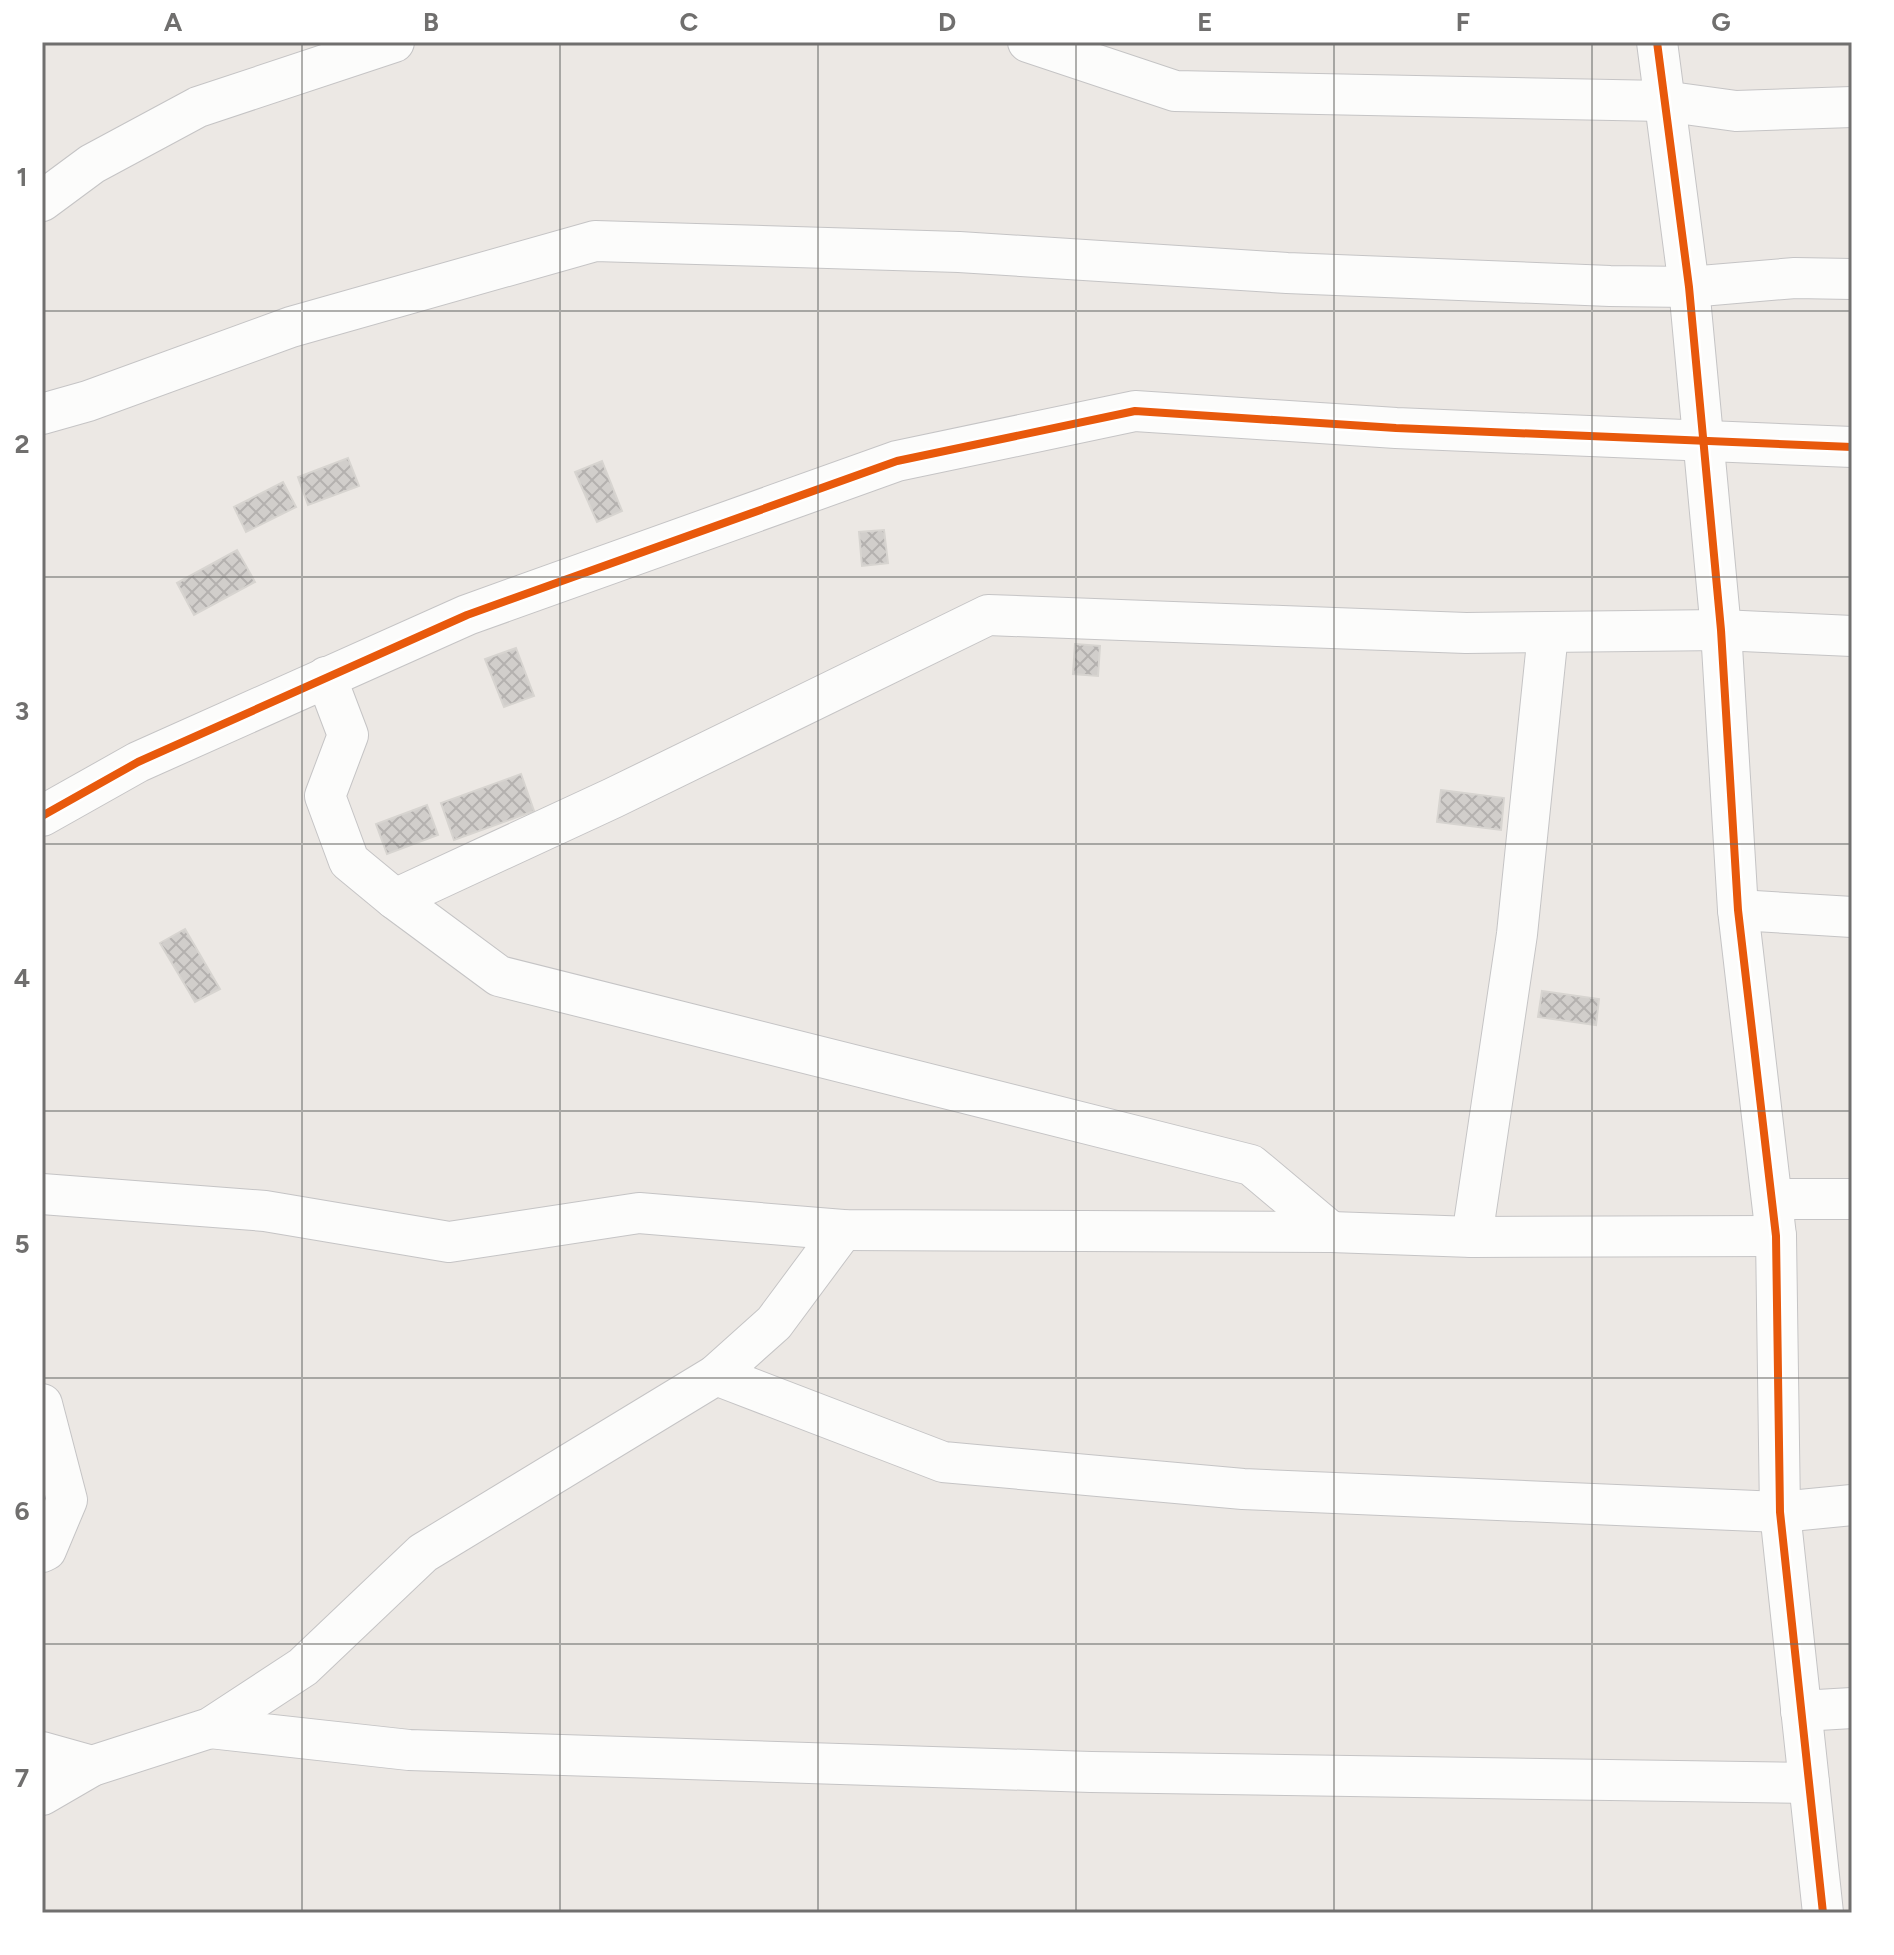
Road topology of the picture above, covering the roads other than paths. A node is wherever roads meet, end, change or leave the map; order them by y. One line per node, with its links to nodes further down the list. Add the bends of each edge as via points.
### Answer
1 (394, 42): 6 (street, via 198,107 92,164)
2 (1028, 42): 4 (street, via 1175,91)
3 (1657, 42): 4 (street)
4 (1663, 101): 5 (street, via 1736,111); 8 (street)
5 (1852, 107)
6 (42, 201)
7 (1852, 279): 8 (street)
8 (1689, 287): 9 (street, via 1302,274 959,252 595,241 291,327); 10 (street)
9 (42, 414)
10 (1703, 439): 11 (street); 12 (street); 15 (street, via 1396,428 1135,411 897,461 467,615)
11 (1852, 447)
12 (1721, 630): 13 (street); 14 (street); 18 (street)
13 (1548, 633): 17 (street, via 988,615); 25 (street, via 1517,934)
14 (1852, 636)
15 (326, 677): 16 (street, via 138,762); 17 (street, via 348,735 325,796 349,861)
16 (42, 816)
17 (395, 899): 24 (street, via 499,976 1251,1165)
18 (1738, 910): 19 (street); 22 (street)
19 (1852, 917)
20 (42, 1194): 23 (street, via 265,1211 449,1242 639,1213)
21 (1852, 1199): 22 (street)
22 (1775, 1217): 25 (street); 29 (street)
23 (843, 1230): 24 (street); 26 (street, via 774,1323)
24 (1331, 1232): 25 (street)
25 (1472, 1237)
26 (716, 1375): 29 (street, via 943,1462 1243,1489); 33 (street, via 423,1553 303,1667)
27 (42, 1404): 30 (street, via 67,1500)
28 (1852, 1505): 29 (street)
29 (1780, 1512): 32 (street)
30 (42, 1552)
31 (1852, 1708): 32 (street)
32 (1801, 1711): 36 (street)
33 (210, 1728): 35 (street); 36 (street, via 409,1750 1107,1772)
34 (42, 1752): 35 (street)
35 (92, 1766): 37 (street)
36 (1809, 1783): 38 (street)
37 (42, 1795)
38 (1823, 1913)

